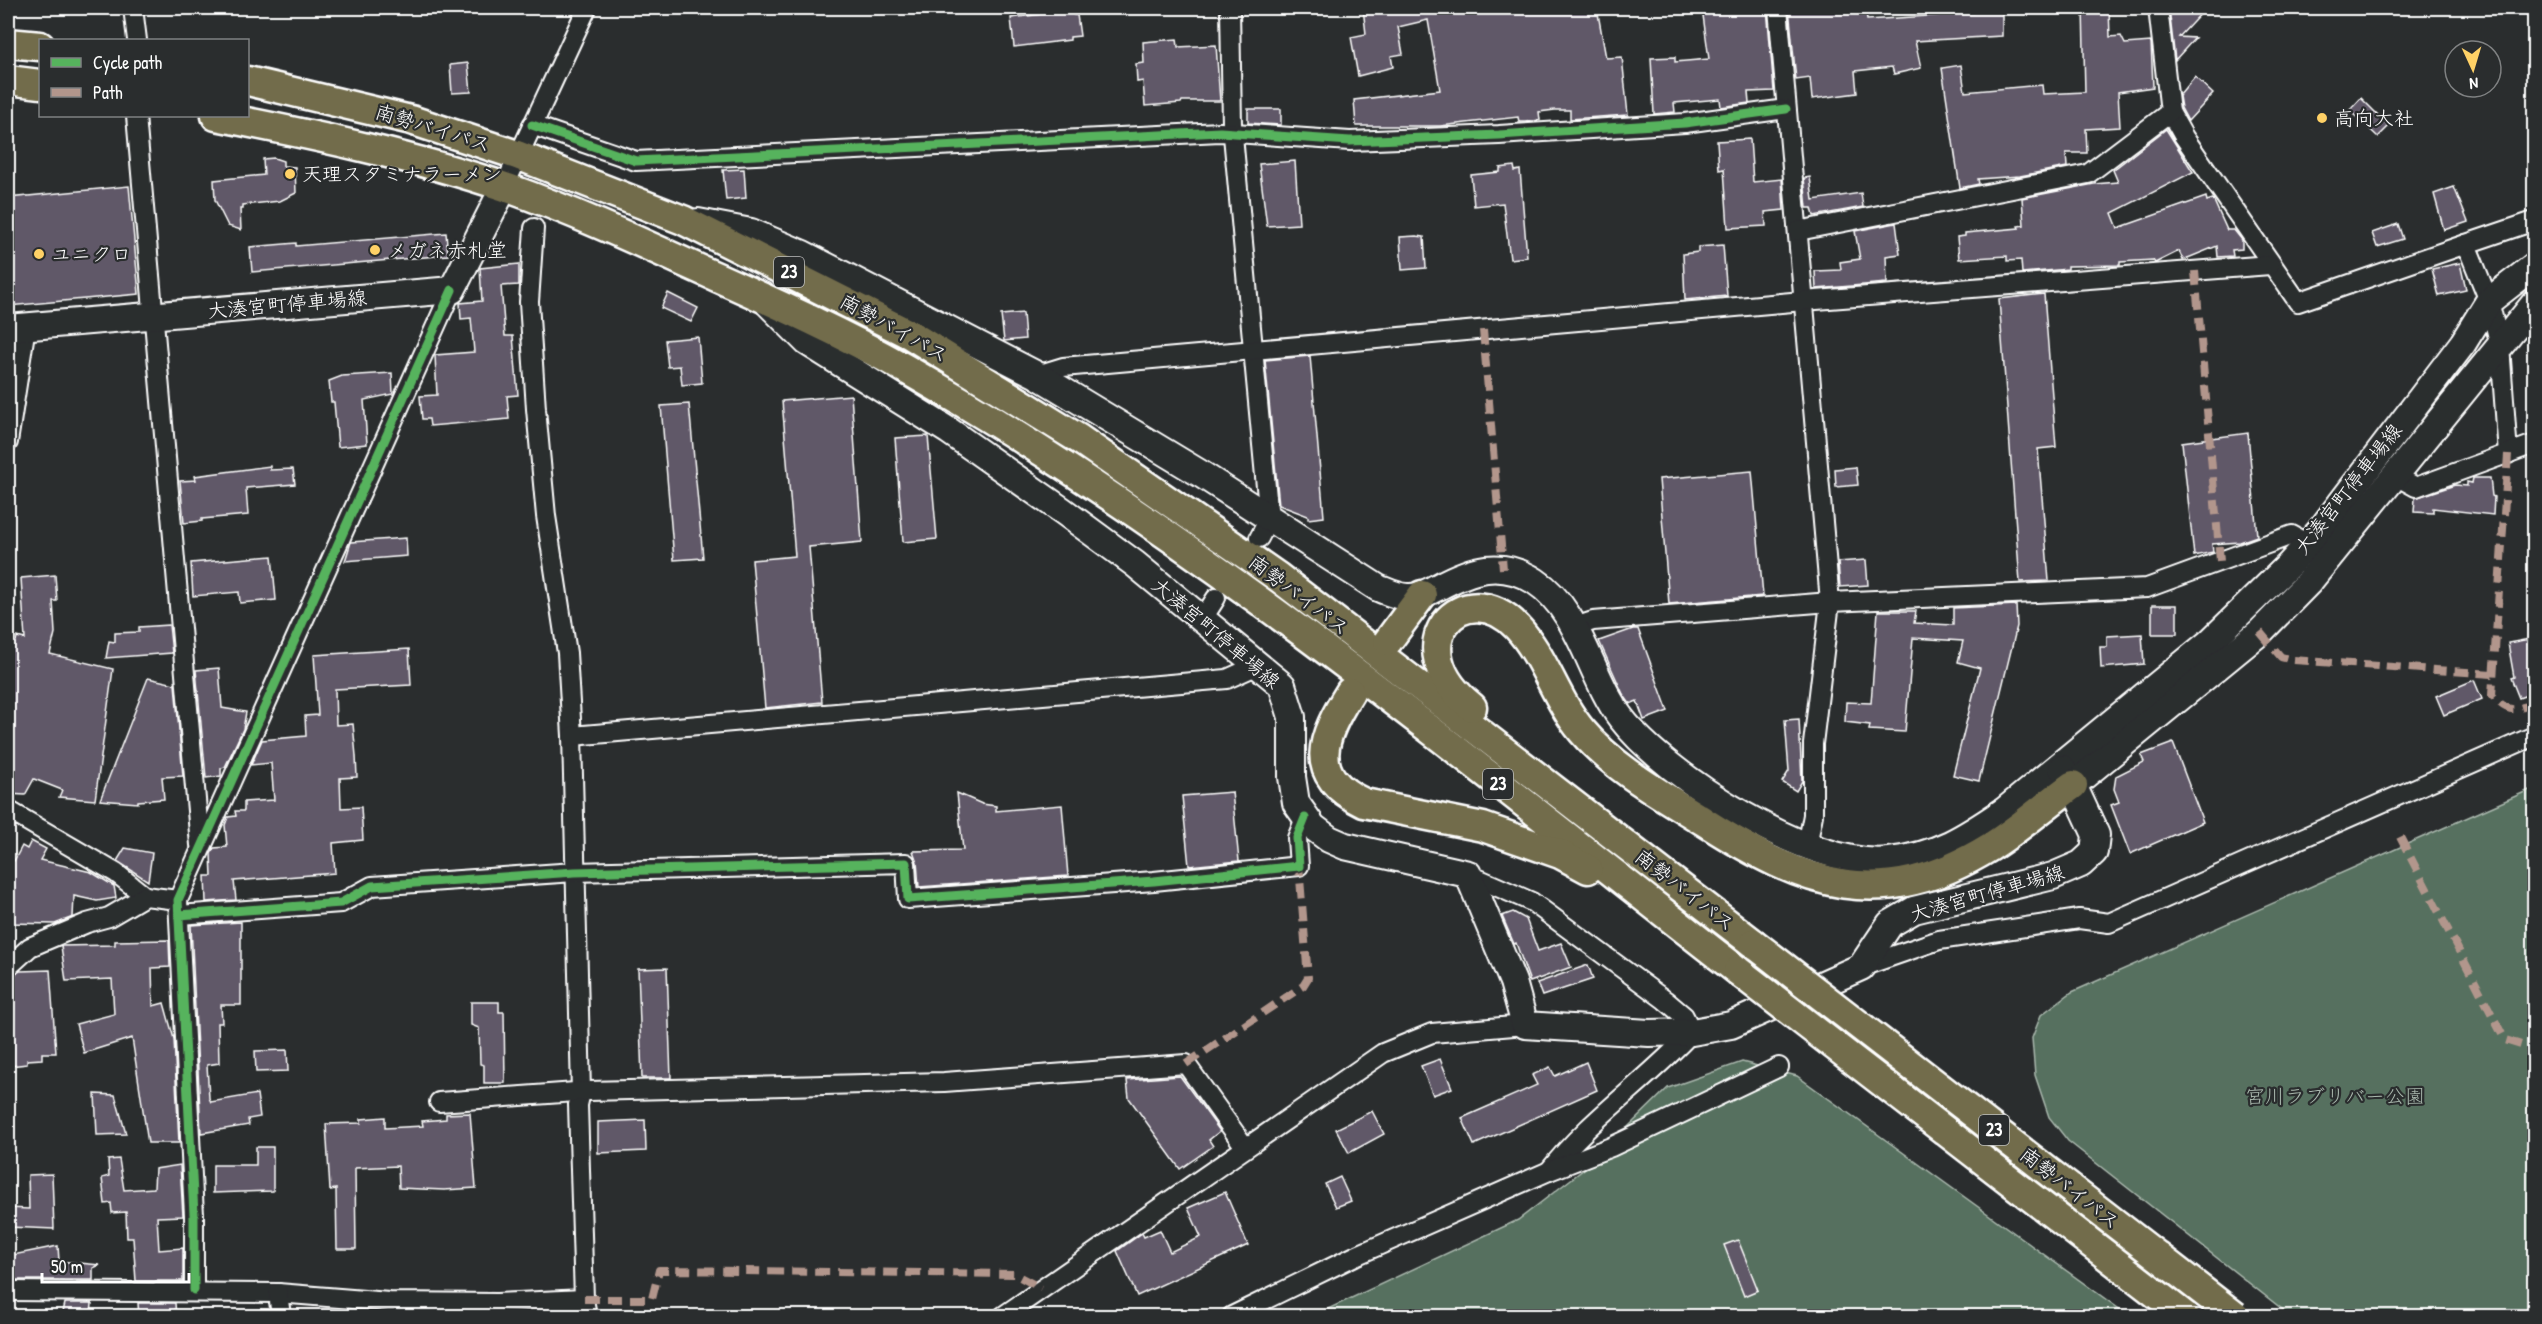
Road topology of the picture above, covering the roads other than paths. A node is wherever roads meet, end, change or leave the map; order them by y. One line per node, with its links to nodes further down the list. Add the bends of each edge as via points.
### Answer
1 (133, 8): 6 (street)
2 (587, 8): 16 (street)
3 (1230, 8): 17 (street)
4 (1778, 8): 12 (street)
5 (2158, 8): 13 (street)
6 (138, 39)
7 (8, 43): 8 (highway)
8 (39, 46)
9 (8, 80): 11 (highway)
10 (249, 81): 18 (highway, 南勢バイパス / 23, via 411,120)
11 (39, 84)
12 (1786, 109): 17 (street, via 1685,123 1488,135 1350,141); 23 (street)
13 (2170, 112): 23 (street, via 2088,174); 25 (street)
14 (136, 117): 32 (street)
15 (220, 117): 19 (highway, 南勢バイパス / 23, via 410,160)
16 (532, 125): 17 (street, via 636,161); 18 (street)
17 (1234, 134): 35 (street)
18 (517, 155): 19 (street); 20 (highway, 南勢バイパス / 23)
19 (504, 187): 27 (main road); 28 (highway, 南勢バイパス / 23, via 585,217)
20 (683, 220): 36 (main road, 大湊宮町停車場線, via 751,232 803,254); 62 (highway, 南勢バイパス / 23, via 911,335 1079,439 1278,577)
21 (2535, 221): 24 (street)
22 (534, 228): 51 (street, via 529,302 536,410 546,516 567,652)
23 (1798, 231): 30 (street)
24 (2466, 244): 25 (street, via 2298,302); 29 (street)
25 (2270, 265): 30 (street)
26 (2535, 266): 29 (main road, 大湊宮町停車場線)
27 (452, 290): 32 (main road, 大湊宮町停車場線); 57 (street)
28 (762, 297): 46 (main road, 大湊宮町停車場線, via 807,342 987,458 1135,564); 65 (highway, 南勢バイパス / 23, via 902,367 1067,468 1258,598)
29 (2489, 301): 34 (street); 42 (main road, 大湊宮町停車場線, via 2463,343)
30 (1803, 302): 35 (street); 45 (street)
31 (2535, 304): 34 (main road, 大湊宮町停車場線)
32 (154, 316): 33 (main road, 大湊宮町停車場線); 57 (street)
33 (17, 327): 37 (street)
34 (2500, 346): 39 (street); 40 (main road, 大湊宮町停車場線)
35 (1252, 349): 36 (street, via 1063,367); 41 (street)
36 (1037, 375): 41 (main road, 大湊宮町停車場線, via 1117,421)
37 (8, 442)
38 (2535, 444): 39 (street)
39 (2508, 454): 40 (street, via 2416,487)
40 (2396, 476): 53 (main road, 大湊宮町停車場線, via 2308,583 2260,632)
41 (1264, 529): 43 (main road, 大湊宮町停車場線, via 1378,588 1410,598)
42 (2308, 544): 45 (street, via 2292,535 2147,588); 53 (main road, 大湊宮町停車場線, via 2210,642)
43 (1422, 595): 47 (main road, 大湊宮町停車場線, via 1464,573 1486,567 1513,569 1537,582); 48 (highway)
44 (1216, 598): 46 (street)
45 (1830, 602): 47 (street, via 1593,621); 56 (street, via 1813,744 1814,815)
46 (1202, 620): 49 (main road, 大湊宮町停車場線)
47 (1575, 627): 56 (main road, 大湊宮町停車場線, via 1619,717 1645,747 1763,827)
48 (1388, 641)
49 (1258, 664): 51 (street, via 1227,679); 55 (main road, 大湊宮町停車場線, via 1282,686 1289,701 1293,787)
50 (1350, 692): 65 (highway, via 1326,737 1324,758 1331,777 1351,796 1364,803 1483,827 1560,854 1585,867 1649,918)
51 (572, 736): 58 (street)
52 (2535, 736): 64 (street, via 2109,923 2079,919 1939,940)
53 (2066, 775): 56 (main road, 大湊宮町停車場線, via 1949,847 1889,861 1858,861); 62 (highway, via 1992,845 1963,863 1888,886 1828,882 1754,853 1609,757 1580,729 1525,636 1505,616 1482,608 1449,618 1438,638 1438,658 1444,679 1456,695 1697,883); 64 (main road, 大湊宮町停車場線, via 2096,835 2094,852 2081,864 2053,876 1914,910 1890,924)
54 (8, 810): 60 (street, via 116,873)
55 (1305, 818): 58 (street, via 1297,838 1299,866 1142,882 908,899 906,863); 59 (main road, 大湊宮町停車場線, via 1329,839 1345,846)
56 (1807, 846)
57 (200, 847): 61 (street)
58 (575, 872): 61 (street, via 372,886 341,903); 69 (street)
59 (1468, 874): 66 (main road, via 1513,982); 67 (street, via 1532,902 1665,1000 1684,1016)
60 (145, 896): 61 (street); 63 (street, via 109,917 30,947)
61 (178, 907): 74 (street)
62 (1753, 943): 82 (highway, 南勢バイパス / 23, bridge)
63 (8, 967)
64 (1861, 967): 67 (main road, via 1731,1025)
65 (1738, 970): 81 (highway, 南勢バイパス / 23, bridge)
66 (1525, 1025): 67 (main road, via 1618,1032); 71 (street, via 1432,1033 1383,1053)
67 (1692, 1032): 72 (street, via 1666,1060 1568,1146)
68 (1779, 1067): 72 (street, via 1611,1148)
69 (580, 1092): 70 (street); 71 (street, via 944,1082 1186,1064); 76 (street)
70 (439, 1102)
71 (1245, 1147): 79 (street)
72 (1549, 1171): 80 (street, via 1356,1256)
73 (8, 1290): 74 (street)
74 (195, 1290): 75 (street)
75 (278, 1293): 77 (street); 78 (street)
76 (585, 1308): 77 (street)
77 (497, 1310)
78 (281, 1317)
79 (1003, 1317)
80 (1232, 1317)
81 (2185, 1317)
82 (2235, 1317)

